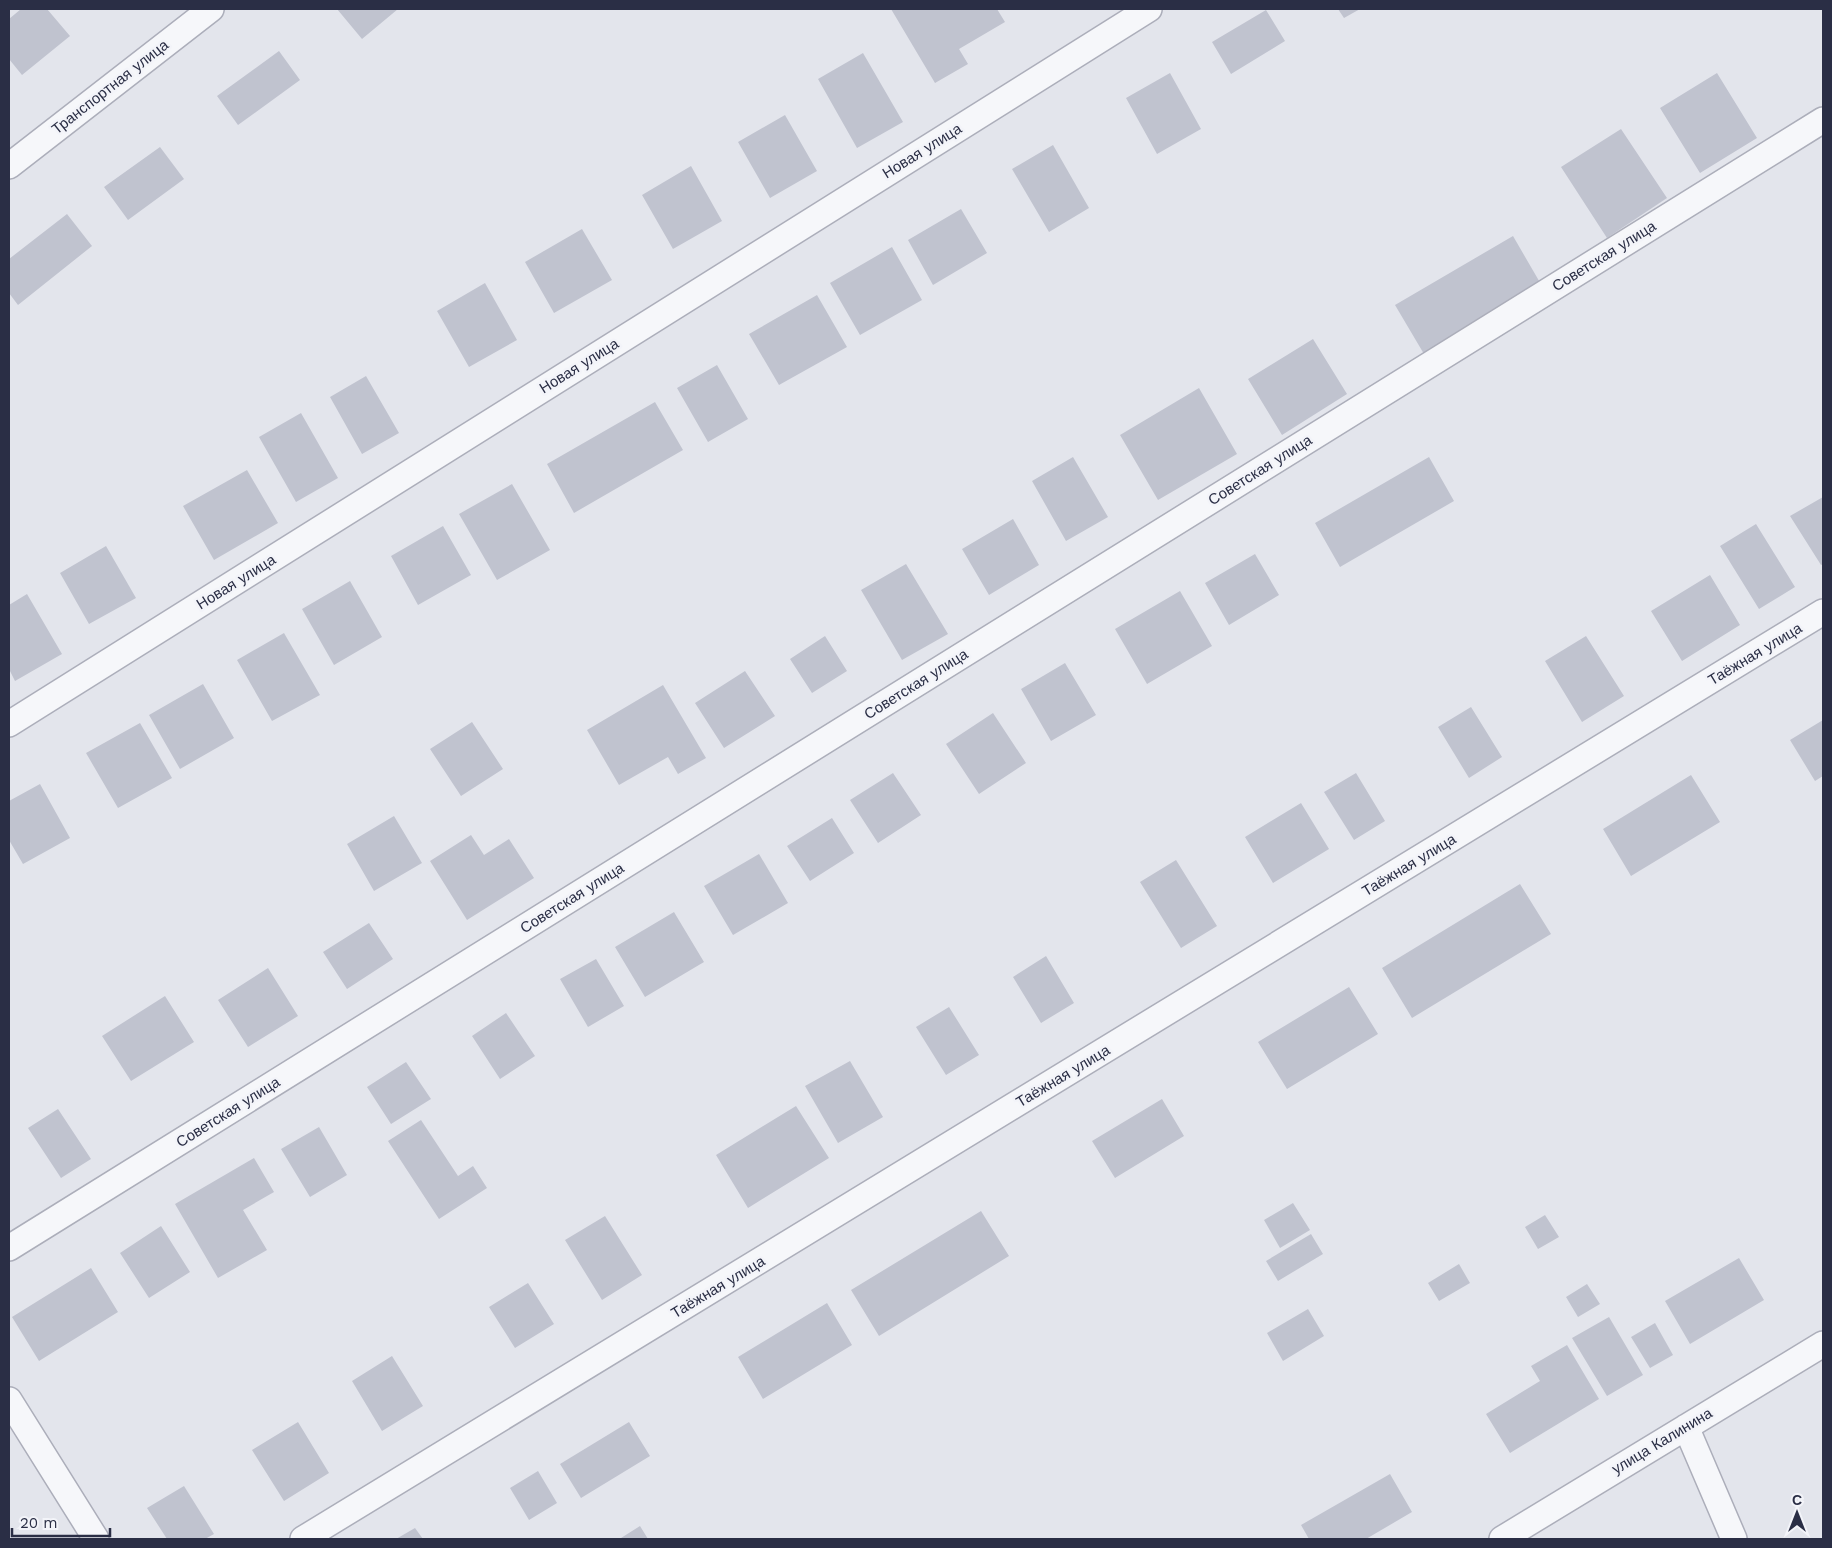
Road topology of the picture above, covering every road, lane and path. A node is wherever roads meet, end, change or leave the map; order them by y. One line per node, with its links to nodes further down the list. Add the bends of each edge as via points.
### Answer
1 (211, 9): 4 (street, Транспортная улица)
2 (1149, 9): 6 (street, Новая улица)
3 (1823, 120): 7 (street, Советская улица)
4 (9, 166)
5 (1823, 612): 12 (street, Таёжная улица)
6 (9, 724)
7 (9, 1248)
8 (1823, 1344): 10 (street, улица Калинина)
9 (9, 1400): 11 (street)
10 (1686, 1427): 13 (street, улица Калинина); 14 (street)
11 (96, 1539)
12 (303, 1539)
13 (1502, 1539)
14 (1734, 1539)

